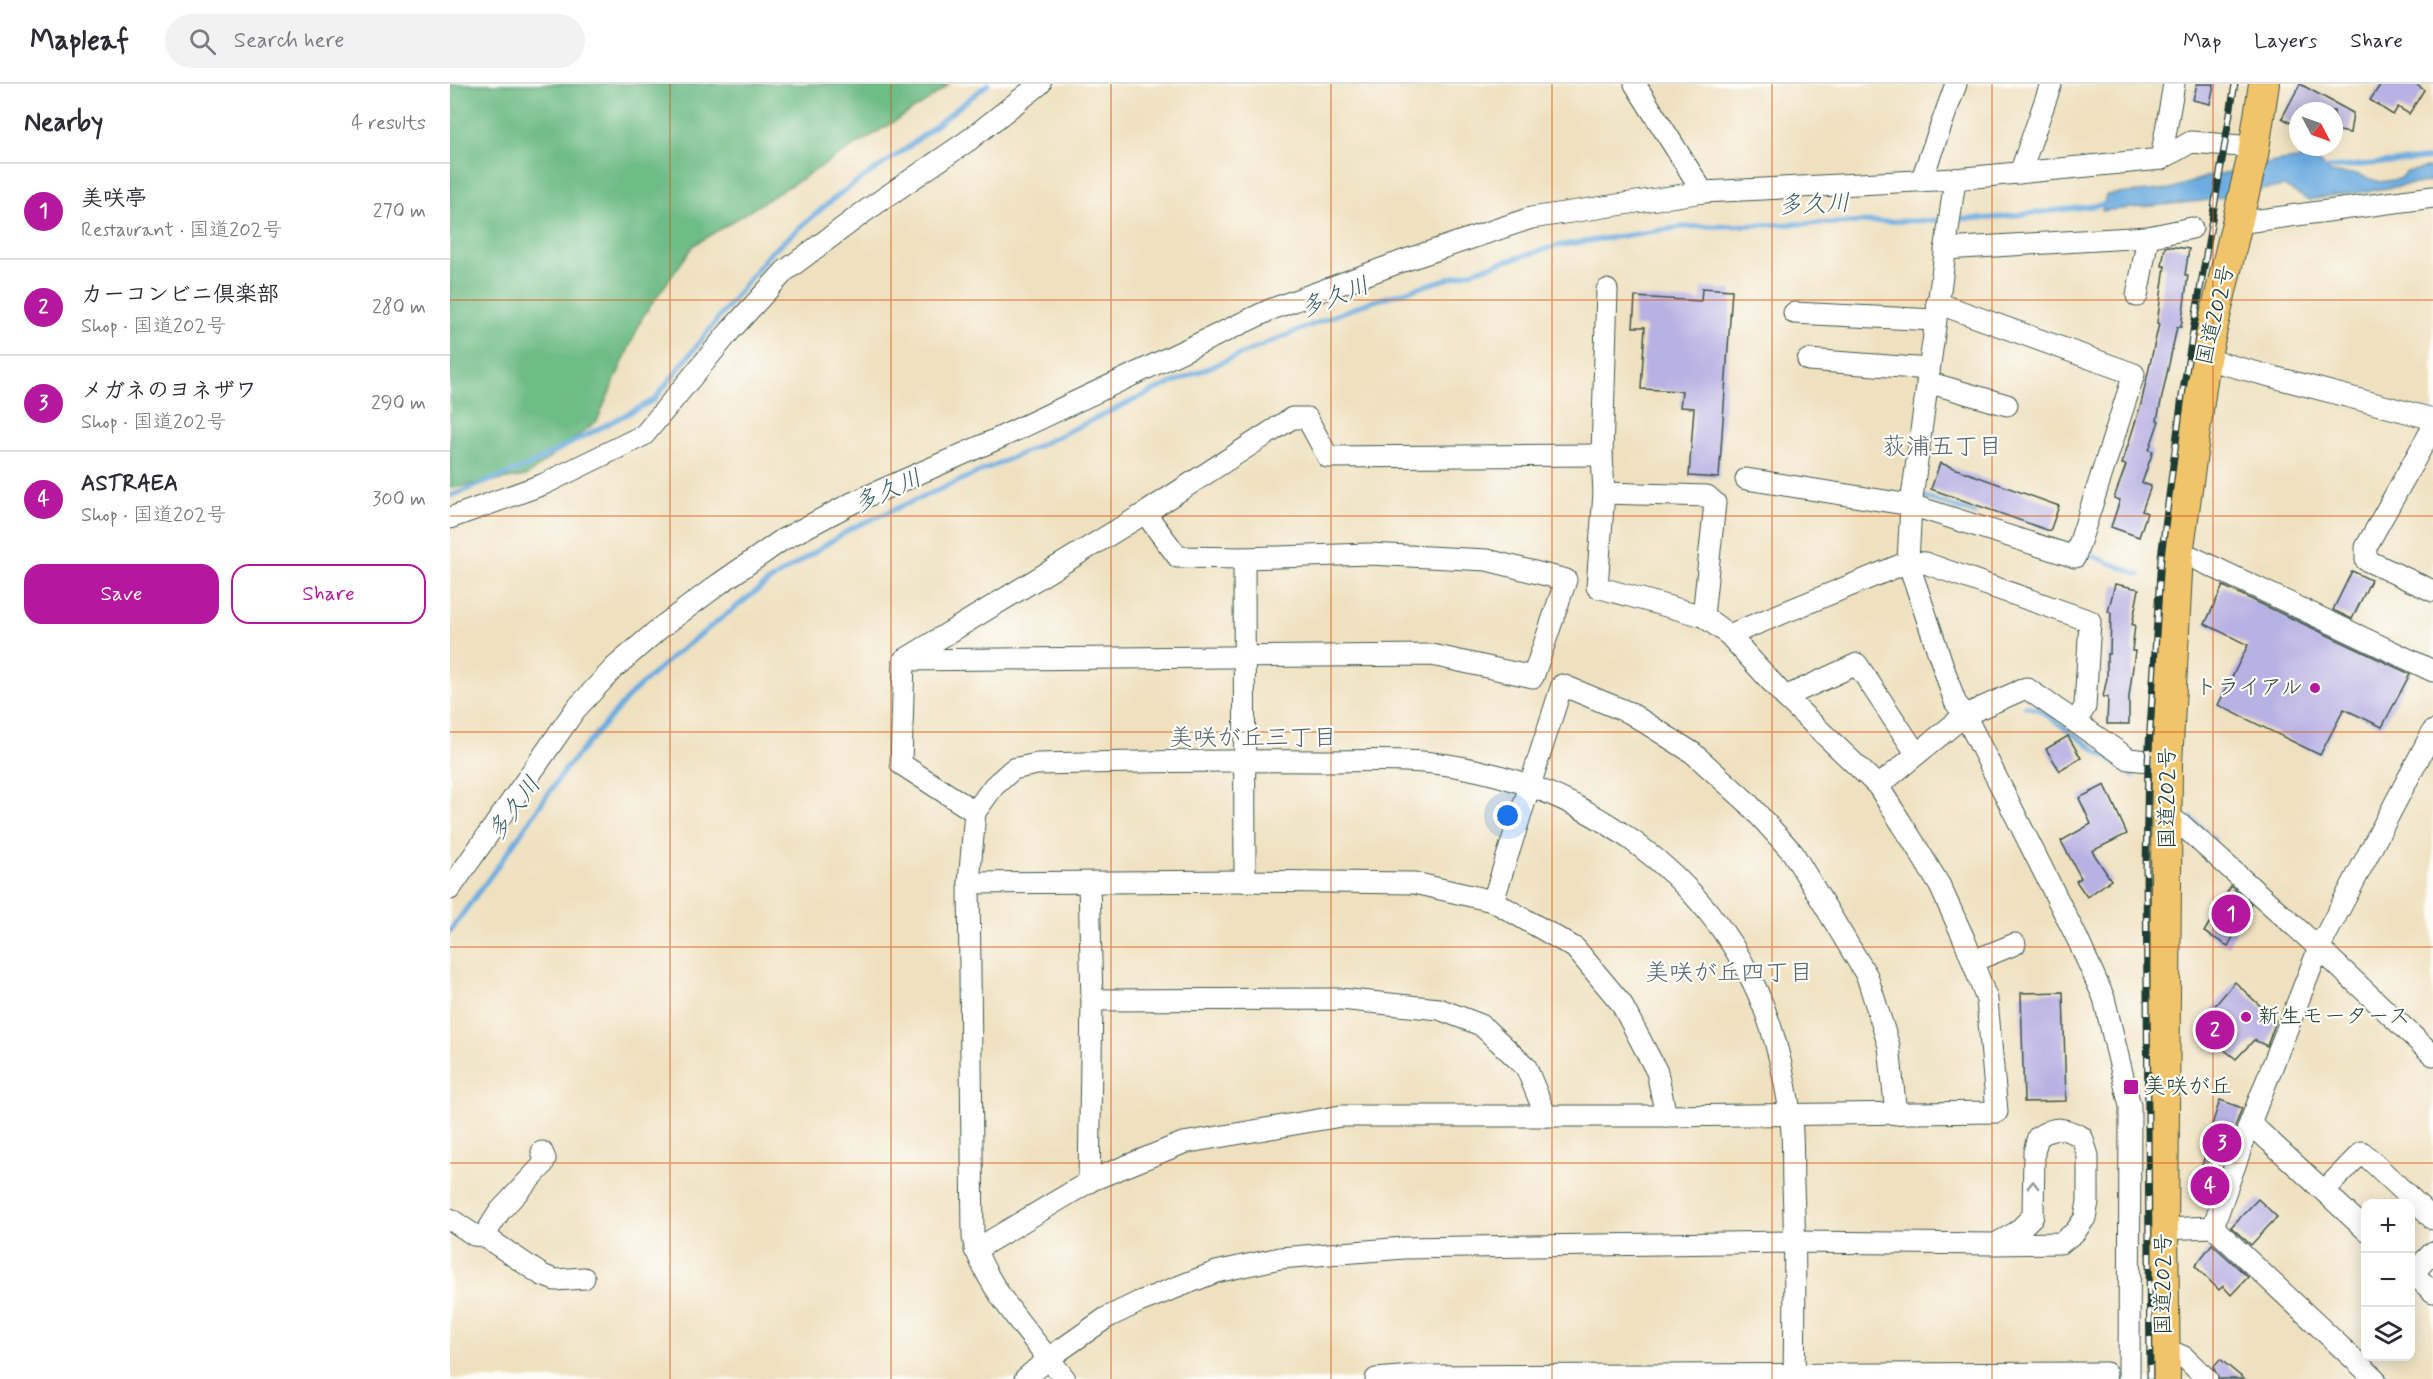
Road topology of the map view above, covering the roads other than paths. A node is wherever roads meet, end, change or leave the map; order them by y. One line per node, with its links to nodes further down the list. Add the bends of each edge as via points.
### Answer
1 (1040, 84): 33 (street, via 969,140 785,271 644,435 544,484)
2 (1635, 84): 12 (street)
3 (1956, 84): 11 (street)
4 (2051, 84): 9 (street)
5 (2174, 84): 8 (street)
6 (2264, 84): 7 (highway)
7 (2253, 151): 8 (street, via 2191,141); 14 (highway, 国道202号)
8 (2161, 159): 9 (street)
9 (2020, 173): 10 (street)
10 (1955, 179): 11 (street); 17 (street)
11 (1921, 181): 12 (street)
12 (1703, 192): 57 (street, via 1531,219 1328,287 1272,309 852,503 782,540 660,628 606,677 575,710)
13 (2433, 197): 14 (street)
14 (2237, 223): 22 (highway, 国道202号)
15 (2192, 228): 16 (street)
16 (2148, 237): 17 (street); 19 (street)
17 (1945, 249): 20 (street)
18 (1607, 290): 28 (street)
19 (2137, 296)
20 (1936, 311): 21 (street); 24 (street); 31 (street, via 2133,374 2077,549)
21 (1794, 313)
22 (2205, 359): 26 (street); 34 (highway, 国道202号)
23 (1808, 360): 24 (street)
24 (1928, 375): 25 (street); 31 (street)
25 (2007, 405)
26 (2433, 419)
27 (2433, 428): 37 (street, via 2366,547 2366,561)
28 (1602, 455): 30 (street); 32 (street, via 1328,457 1306,418 1292,418)
29 (1746, 479): 31 (street)
30 (1604, 493): 38 (street, via 1597,587); 38 (street, via 1707,496 1715,503)
31 (1911, 505): 36 (street)
32 (1145, 513): 35 (street, via 1178,557); 41 (street)
33 (450, 518)
34 (2178, 554): 42 (street, via 2192,557); 49 (highway, 国道202号)
35 (1244, 558): 40 (street); 40 (street, via 1370,554 1487,560 1566,580 1533,677 1432,655)
36 (1908, 562): 39 (street); 44 (street, via 1955,702); 45 (street, via 1925,562 2090,621 2085,707)
37 (2433, 591)
38 (1703, 616): 39 (street)
39 (1730, 635): 43 (street)
40 (1246, 658): 41 (street); 48 (street)
41 (904, 660): 52 (street, via 902,764)
42 (2433, 671)
43 (1785, 697): 47 (street, via 1857,664); 51 (street)
44 (1965, 714): 45 (street, via 2026,688); 47 (street); 97 (street, via 2104,998 2130,1106)
45 (2076, 721): 49 (street, via 2129,759)
46 (2433, 731): 59 (street)
47 (1916, 753): 51 (street)
48 (1245, 760): 50 (street, via 1415,762 1460,767); 52 (street, via 1037,764 1012,769); 54 (street)
49 (2167, 763): 53 (highway, 国道202号)
50 (1529, 786): 58 (street); 64 (street, via 1562,686 1630,713 1693,753 1747,802 1793,854 1867,976 1889,1046); 65 (street, via 1564,799 1612,828 1662,864 1704,905 1756,990 1773,1035)
51 (1878, 786): 61 (street, via 1940,886)
52 (975, 812): 55 (street)
53 (2168, 816): 59 (street); 77 (highway, 国道202号)
54 (1245, 880): 56 (street); 58 (street, via 1414,883)
55 (969, 883): 56 (street); 82 (street)
56 (1089, 883): 62 (street)
57 (450, 889)
58 (1493, 901): 67 (street, via 1575,948 1622,1003 1658,1072)
59 (2322, 942): 63 (street); 68 (street)
60 (2015, 944): 61 (street)
61 (1973, 961): 64 (street, via 1987,1000 1997,1112)
62 (1092, 1000): 66 (street, via 1340,999 1439,1009 1481,1025 1526,1067); 70 (street)
63 (2433, 1055)
64 (1896, 1114): 65 (street)
65 (1791, 1115): 67 (street); 80 (street)
66 (1546, 1116): 67 (street); 70 (street, via 1341,1116 1183,1143)
67 (1666, 1116)
68 (2250, 1123): 71 (street); 76 (street)
69 (542, 1152): 79 (street, via 542,1166 500,1211)
70 (1089, 1182): 82 (street)
71 (2324, 1191): 74 (street, via 2362,1152); 75 (street)
72 (2033, 1216): 78 (street, via 2041,1228 2054,1234); 78 (street, one-way to 78, via 2034,1152 2038,1137 2052,1129 2069,1130 2082,1137 2088,1156 2088,1202 2085,1218); 81 (street, via 2018,1232)
73 (450, 1219): 79 (street)
74 (2433, 1219)
75 (2361, 1225)
76 (2213, 1227): 77 (street); 100 (street)
77 (2163, 1229): 88 (highway, 国道202号)
78 (2075, 1232): 81 (street, via 2061,1243)
79 (484, 1236): 86 (street, via 542,1275 555,1280)
80 (1795, 1242): 81 (street); 89 (street, via 1404,1248 1280,1258 1216,1272 1139,1302 1106,1318); 90 (street)
81 (1995, 1244)
82 (975, 1250): 89 (street, via 1011,1311)
83 (2433, 1252): 84 (street)
84 (2415, 1269)
85 (2415, 1275): 87 (street)
86 (584, 1278)
87 (2433, 1292)
88 (2164, 1348): 98 (highway, 国道202号); 99 (street, via 2184,1357)
89 (1049, 1358): 93 (street); 94 (street)
90 (1794, 1377): 91 (street); 92 (street)
91 (1898, 1377): 96 (street, via 2106,1373)
92 (1663, 1378): 95 (street)
93 (1025, 1379)
94 (1065, 1379)
95 (1376, 1379)
96 (2105, 1379)
97 (2129, 1379)
98 (2165, 1379)
99 (2207, 1379)
100 (2375, 1379)

